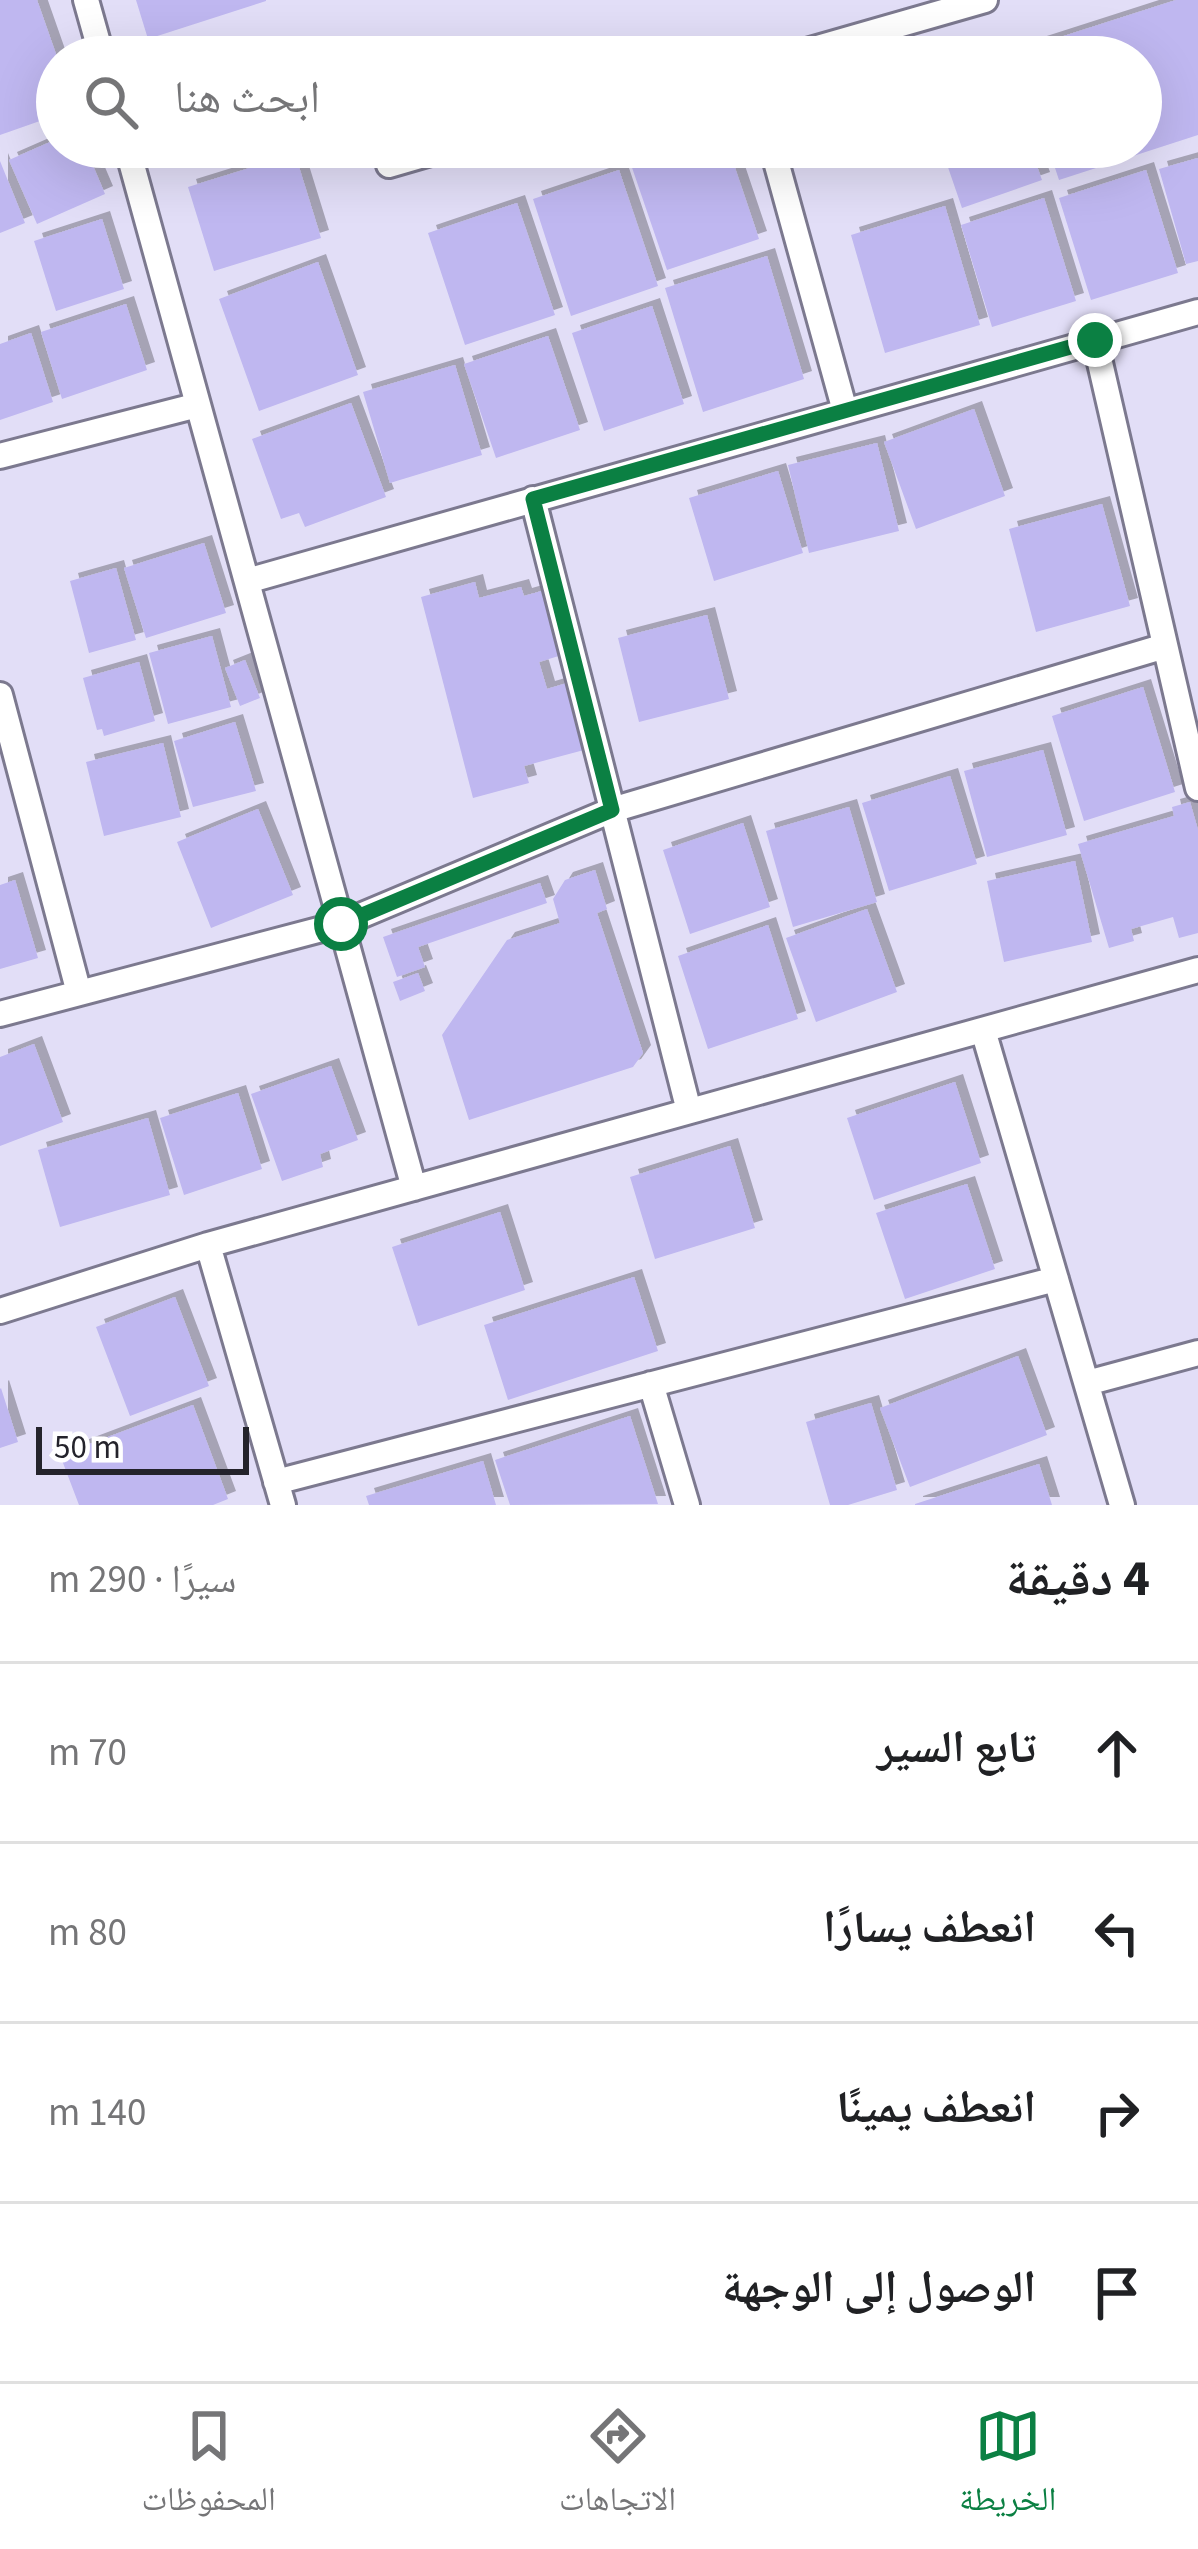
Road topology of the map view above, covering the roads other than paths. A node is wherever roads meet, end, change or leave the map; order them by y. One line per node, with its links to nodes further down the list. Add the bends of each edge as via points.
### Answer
1 (86, 0): 3 (street)
2 (985, 0): 4 (street)
3 (96, 36)
4 (859, 36)
5 (133, 168): 9 (street)
6 (778, 168): 10 (street)
7 (1198, 311): 8 (street)
8 (1095, 340): 10 (street); 14 (street)
9 (198, 405): 11 (street); 13 (street)
10 (845, 411): 12 (street)
11 (0, 456)
12 (533, 499): 13 (street); 17 (street)
13 (247, 580): 18 (street)
14 (1165, 646): 16 (street); 17 (street)
15 (0, 695): 20 (street)
16 (1198, 788)
17 (612, 810): 18 (street); 23 (street)
18 (341, 924): 20 (street); 24 (street)
19 (1198, 970): 22 (street)
20 (79, 993): 21 (street)
21 (0, 1014)
22 (983, 1030): 23 (street); 26 (street)
23 (689, 1111): 24 (street)
24 (414, 1188): 25 (street)
25 (208, 1245): 27 (street); 31 (street)
26 (1056, 1279): 29 (street); 30 (street)
27 (0, 1311)
28 (1198, 1353): 29 (street)
29 (1087, 1383): 33 (street)
30 (651, 1384): 31 (street); 32 (street)
31 (280, 1494)
32 (687, 1505)
33 (1122, 1505)

